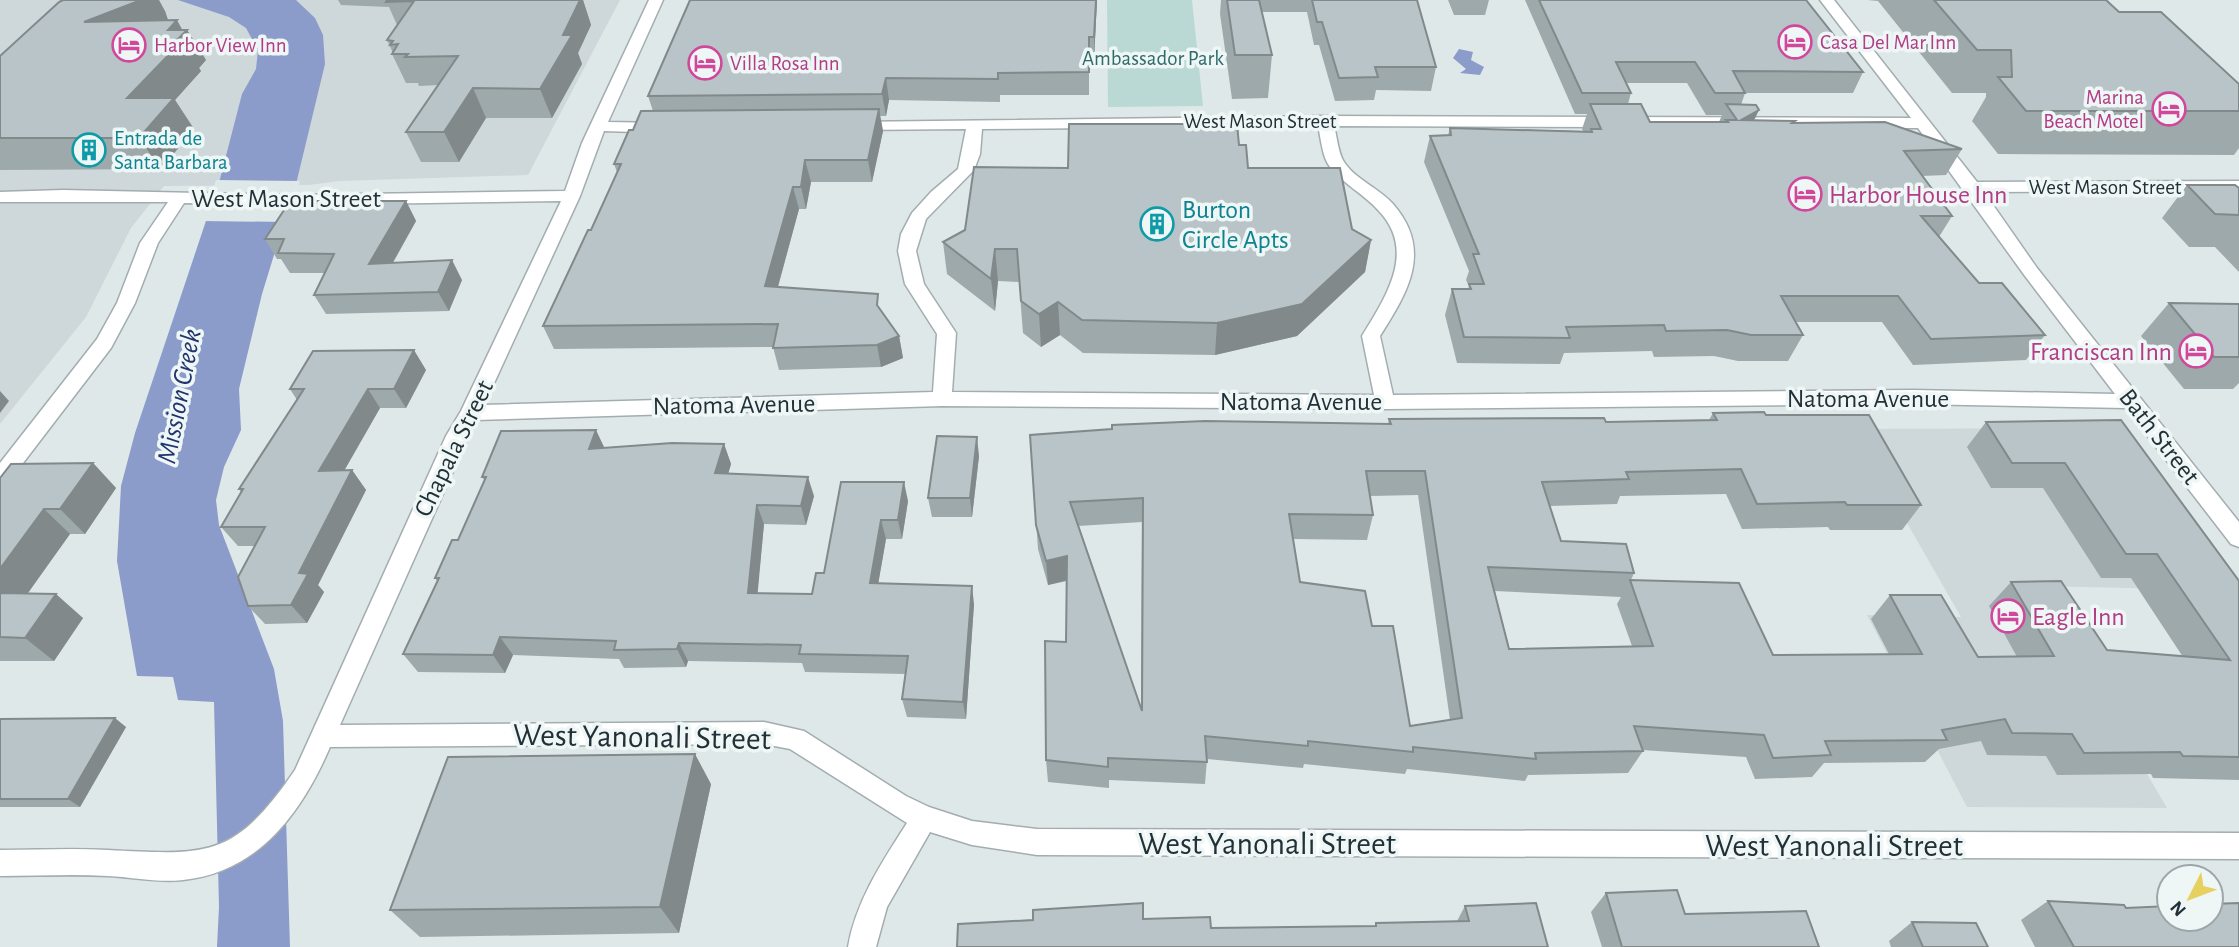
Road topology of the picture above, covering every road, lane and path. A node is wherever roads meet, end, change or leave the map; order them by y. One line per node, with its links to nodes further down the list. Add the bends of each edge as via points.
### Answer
1 (656, 0): 7 (street, Chapala Street)
2 (1827, 0): 5 (street, Bath Street)
3 (1325, 121): 4 (street, West Mason Street); 5 (street, West Mason Street); 16 (street, via 1336,164 1387,208 1406,253 1401,289 1371,336)
4 (975, 122): 6 (street, West Mason Street); 14 (street, via 965,172 932,199 908,241 907,264 914,287 947,332)
5 (1921, 123): 10 (street, Bath Street)
6 (837, 125)
7 (598, 127): 8 (street); 11 (street, Chapala Street)
8 (686, 128)
9 (2239, 186): 10 (street, West Mason Street)
10 (1972, 187): 15 (street, Bath Street, via 2031,272)
11 (572, 196): 13 (street, West Mason Street); 17 (street, Chapala Street)
12 (0, 197): 13 (street, West Mason Street)
13 (179, 198): 18 (street, via 149,243 126,303 104,343)
14 (942, 399): 16 (street, Natoma Avenue); 17 (street, Natoma Avenue)
15 (2133, 401): 16 (street, Natoma Avenue, via 1899,397); 19 (street, Bath Street)
16 (1384, 402)
17 (470, 413): 20 (street, Chapala Street)
18 (0, 478)
19 (2239, 538)
20 (321, 736): 21 (street, West Yanonali Street, via 764,733 794,739); 23 (street, Chapala Street, via 304,778 282,810 240,848 209,862 181,867)
21 (924, 818): 22 (street, West Yanonali Street, via 972,833 1037,842); 24 (street, via 874,906)
22 (2239, 846)
23 (0, 863)
24 (862, 947)

